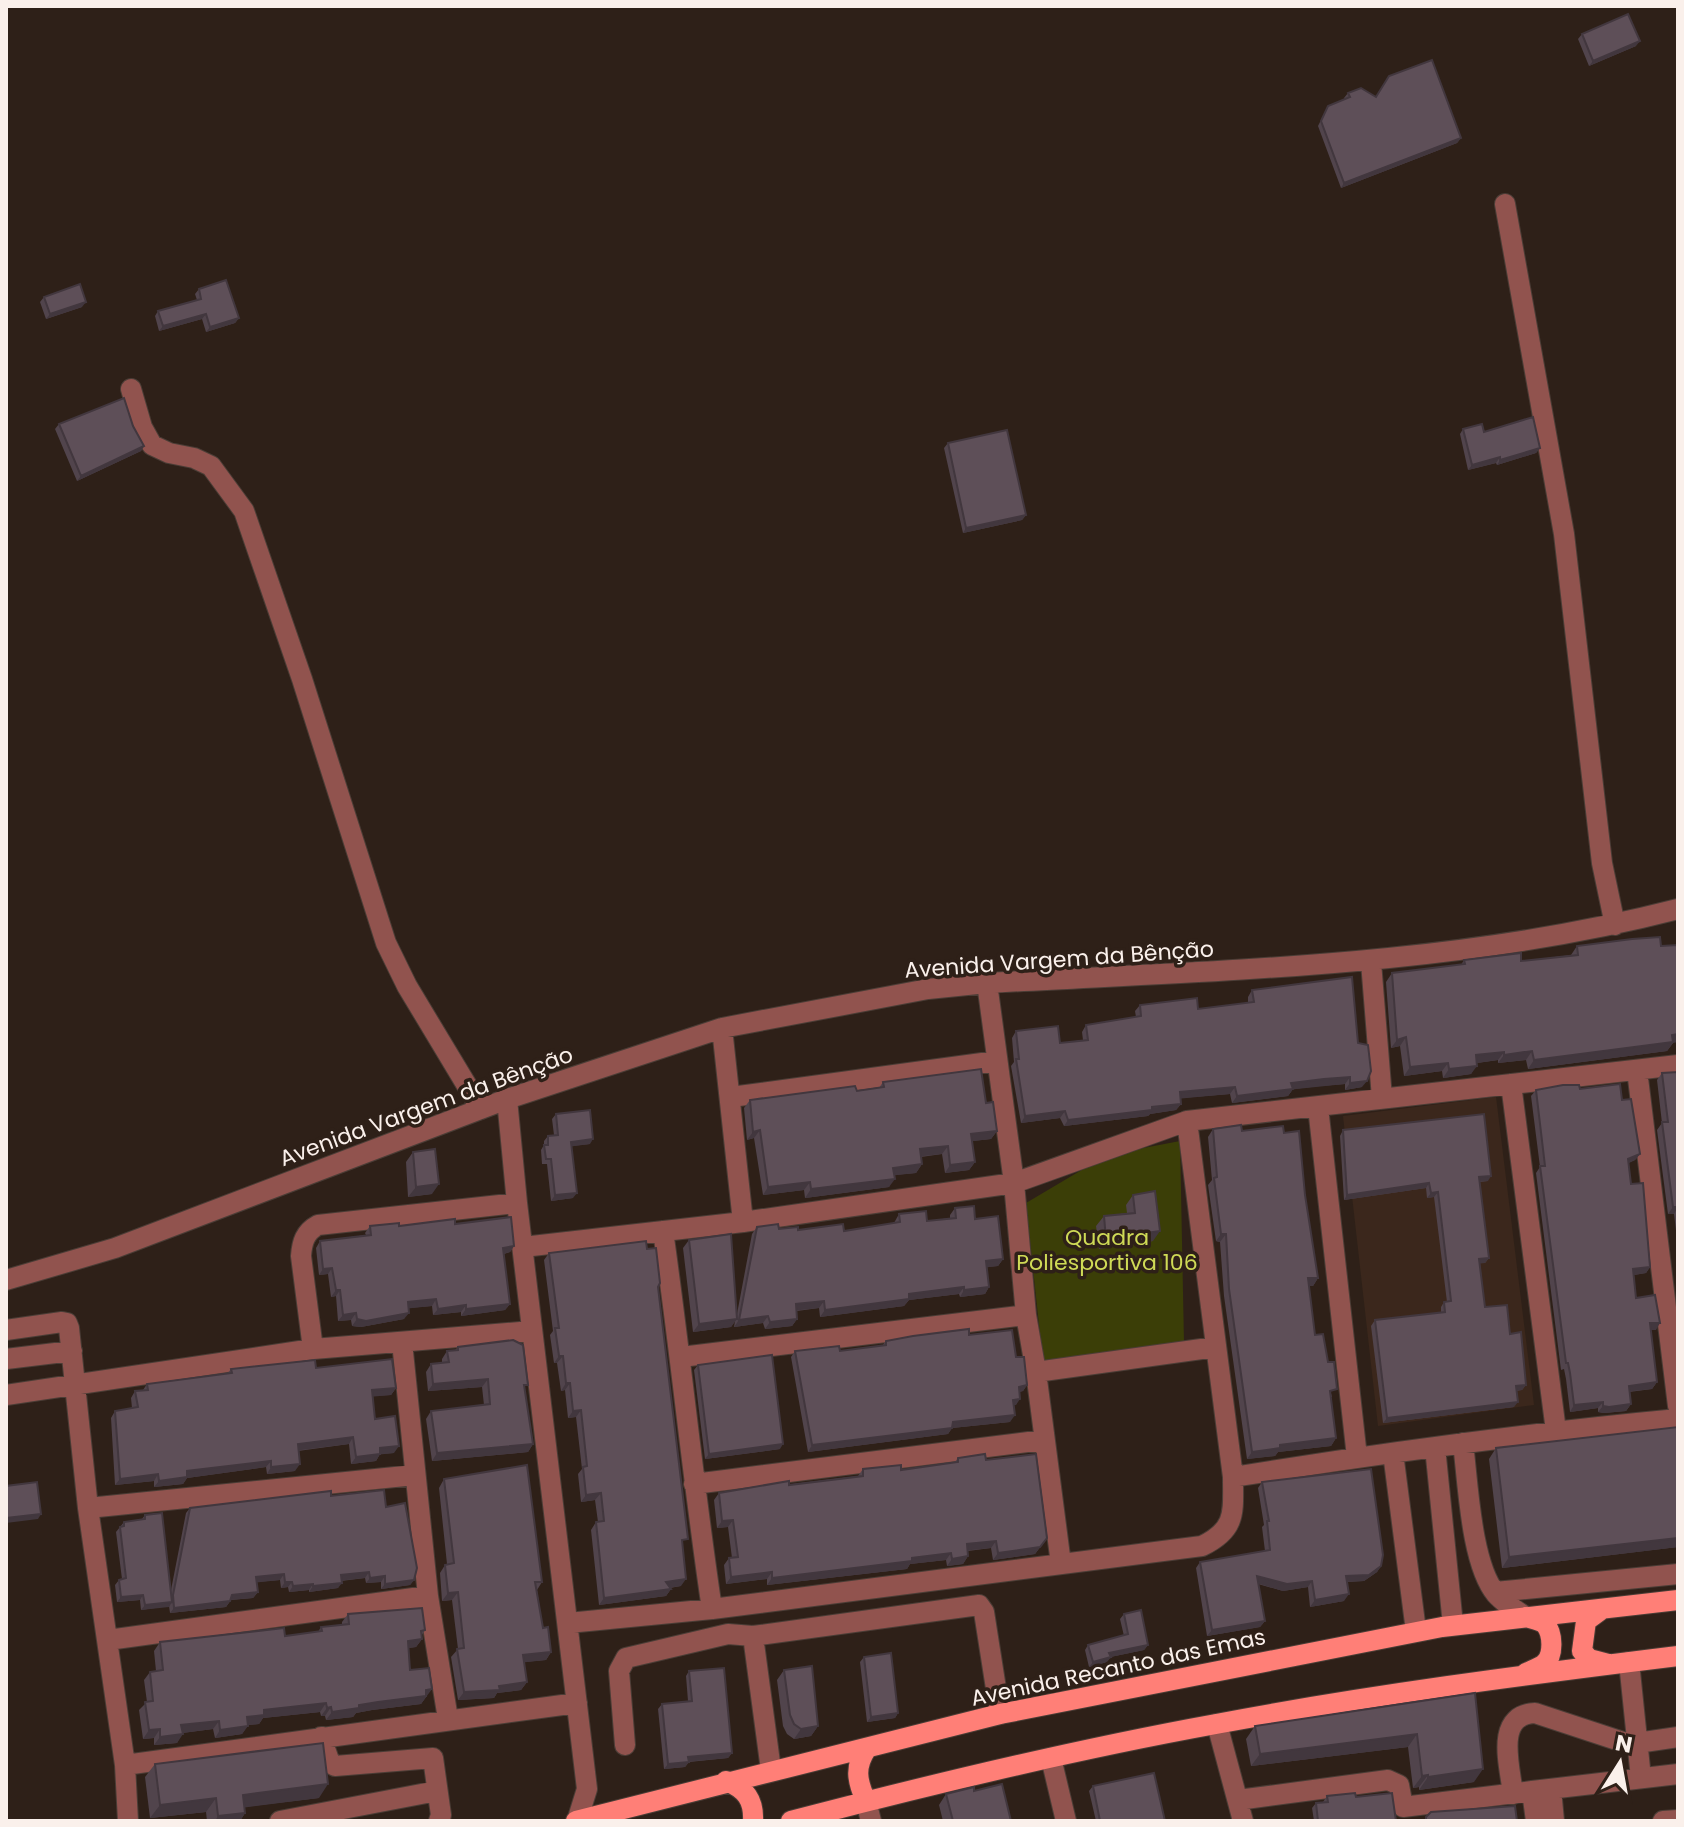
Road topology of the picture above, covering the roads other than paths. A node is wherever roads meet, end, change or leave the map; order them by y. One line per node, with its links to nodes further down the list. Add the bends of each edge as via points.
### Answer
1 (1505, 204): 4 (street, via 1564,534 1602,863)
2 (131, 389): 16 (street, via 152,445 211,466 244,511 386,943)
3 (1678, 909): 4 (street, Avenida Vargem da Bênção)
4 (1615, 925): 5 (street, Avenida Vargem da Bênção)
5 (1371, 962): 6 (street, Avenida Vargem da Bênção); 13 (street)
6 (987, 983): 7 (street, Avenida Vargem da Bênção); 8 (street)
7 (722, 1028): 12 (street); 14 (street, Avenida Vargem da Bênção)
8 (997, 1061): 12 (street); 18 (street)
9 (1678, 1065): 10 (street)
10 (1637, 1070): 11 (street); 36 (street)
11 (1511, 1084): 13 (street); 38 (street)
12 (731, 1097): 20 (street)
13 (1382, 1098): 15 (street)
14 (507, 1099): 16 (street, Avenida Vargem da Bênção); 19 (street)
15 (1318, 1107): 17 (street); 43 (street)
16 (481, 1109): 23 (street, Avenida Vargem da Bênção, via 115,1248)
17 (1187, 1121): 18 (street); 28 (street)
18 (1014, 1183): 20 (street); 24 (street)
19 (517, 1203): 22 (street); 29 (street, via 309,1230 301,1256)
20 (743, 1222): 21 (street)
21 (663, 1231): 22 (street); 31 (street)
22 (523, 1247): 26 (street)
23 (6, 1280)
24 (1026, 1315): 31 (street); 33 (street)
25 (6, 1330): 30 (street, via 65,1322)
26 (532, 1331): 27 (street); 58 (street)
27 (402, 1342): 29 (street); 44 (street)
28 (1216, 1347): 33 (street); 45 (street)
29 (313, 1349): 34 (street)
30 (72, 1351): 32 (street); 34 (street)
31 (681, 1357): 46 (street)
32 (6, 1359)
33 (1036, 1372): 39 (street)
34 (76, 1386): 35 (street); 47 (street)
35 (6, 1395)
36 (1678, 1406)
37 (1678, 1419): 38 (street)
38 (1556, 1431): 40 (street)
39 (1044, 1440): 46 (street); 48 (street)
40 (1463, 1443): 41 (street); 51 (street, via 1483,1573)
41 (1435, 1447): 42 (street); 59 (street)
42 (1393, 1453): 43 (street); 60 (street)
43 (1357, 1457): 45 (street)
44 (415, 1475): 47 (street); 52 (street)
45 (1233, 1477): 48 (street, via 1233,1511 1218,1538 1202,1546)
46 (694, 1484): 54 (street)
47 (88, 1508): 62 (street)
48 (1061, 1564): 50 (street)
49 (1678, 1574): 51 (street)
50 (864, 1589): 54 (street); 57 (street)
51 (1495, 1592): 56 (street)
52 (428, 1596): 62 (street); 68 (street)
53 (1678, 1600): 55 (main road, Avenida Recanto das Emas)
54 (712, 1609): 58 (street)
55 (1601, 1610): 56 (main road, Avenida Recanto das Emas); 64 (main road, via 1586,1621 1582,1651 1589,1659)
56 (1526, 1617): 59 (main road, Avenida Recanto das Emas); 65 (main road, via 1546,1626 1551,1650 1545,1663)
57 (870, 1619): 61 (street); 67 (street, via 979,1605)
58 (568, 1623): 66 (street)
59 (1453, 1625): 60 (main road, Avenida Recanto das Emas)
60 (1416, 1631): 67 (main road, Avenida Recanto das Emas)
61 (753, 1636): 73 (street, via 728,1634 626,1658 619,1671); 77 (street)
62 (108, 1640): 76 (street)
63 (1678, 1656): 64 (main road)
64 (1620, 1663): 65 (main road); 72 (street)
65 (1523, 1674): 69 (main road)
66 (577, 1703): 68 (street); 81 (street)
67 (1000, 1714): 74 (main road, Avenida Recanto das Emas)
68 (448, 1719): 70 (street)
69 (1217, 1724): 75 (main road); 84 (street)
70 (321, 1737): 76 (street); 82 (street, via 335,1766 433,1758)
71 (1678, 1737): 72 (street)
72 (1637, 1743): 79 (street); 83 (street, via 1523,1714 1514,1719 1507,1735)
73 (625, 1745)
74 (867, 1748): 77 (main road, Avenida Recanto das Emas); 86 (main road, via 857,1773)
75 (1051, 1758): 86 (main road); 95 (street)
76 (125, 1765): 91 (street)
77 (771, 1770): 80 (main road, Avenida Recanto das Emas)
78 (1678, 1774): 79 (street)
79 (1641, 1778): 83 (street)
80 (726, 1781): 85 (main road, Avenida Recanto das Emas); 94 (main road, via 748,1795)
81 (587, 1789): 85 (street); 93 (street)
82 (437, 1791): 88 (street); 92 (street)
83 (1532, 1791): 87 (street); 97 (street); 98 (street)
84 (1238, 1800): 87 (street, via 1388,1780 1399,1785); 96 (street)
85 (610, 1810): 93 (main road, Avenida Recanto das Emas)
86 (868, 1811): 89 (main road)
87 (1404, 1814)
88 (441, 1819)
89 (804, 1819)
90 (1678, 1820): 99 (street)
91 (128, 1821)
92 (280, 1821)
93 (577, 1821)
94 (753, 1821)
95 (1066, 1821)
96 (1243, 1821)
97 (1536, 1821)
98 (1554, 1821)
99 (1663, 1821)

